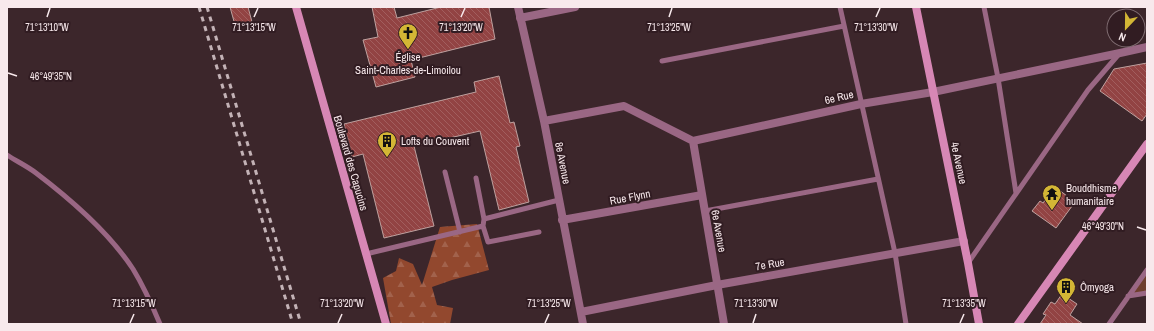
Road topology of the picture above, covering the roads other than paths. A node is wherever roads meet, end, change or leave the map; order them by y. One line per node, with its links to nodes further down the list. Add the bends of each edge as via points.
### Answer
1 (296, 7): 33 (main road, Boulevard des Capucins)
2 (518, 7): 7 (street, 8e Avenue)
3 (575, 7): 7 (street)
4 (840, 7): 8 (lane)
5 (916, 7): 13 (main road, 4e Avenue)
6 (984, 7): 12 (lane)
7 (520, 18): 15 (street, 8e Avenue)
8 (844, 26): 11 (lane); 14 (lane)
9 (1147, 47): 10 (street, 6e Rue)
10 (1120, 53): 12 (street, 6e Rue); 22 (lane, via 1088,90)
11 (662, 61)
12 (998, 78): 13 (street, 6e Rue); 22 (lane)
13 (933, 92): 14 (street, 6e Rue); 31 (main road, 4e Avenue)
14 (861, 104): 16 (street, 6e Rue); 21 (lane)
15 (544, 121): 16 (street, via 624,106); 24 (street, 8e Avenue)
16 (693, 141): 23 (street, 6e Avenue)
17 (1147, 144): 46 (main road)
18 (7, 155): 40 (lane, via 35,172 70,200 108,236 132,268)
19 (445, 172): 29 (lane)
20 (476, 178): 26 (lane)
21 (878, 179): 25 (lane); 32 (lane)
22 (1016, 193): 34 (lane)
23 (702, 194): 25 (street, 6e Avenue); 27 (street, Rue Flynn)
24 (559, 200): 26 (lane); 27 (street, 8e Avenue)
25 (705, 211): 36 (street, 6e Avenue)
26 (484, 219): 28 (lane)
27 (562, 220): 39 (street, 8e Avenue)
28 (483, 226): 29 (lane); 30 (lane, via 488,242)
29 (460, 232): 33 (lane)
30 (539, 232)
31 (964, 241): 32 (street, 7e Rue); 34 (main road, 4e Avenue)
32 (895, 253): 36 (street, 7e Rue); 44 (lane)
33 (366, 254): 41 (main road, Boulevard des Capucins)
34 (968, 263): 45 (main road, 4e Avenue)
35 (1147, 270): 38 (lane)
36 (718, 285): 39 (street, 7e Rue); 43 (street, 6e Avenue)
37 (1147, 293): 38 (lane)
38 (1128, 296): 47 (lane)
39 (581, 312): 42 (street, 8e Avenue)
40 (160, 324)
41 (386, 324)
42 (583, 324)
43 (724, 324)
44 (906, 324)
45 (979, 324)
46 (1018, 324)
47 (1109, 324)

